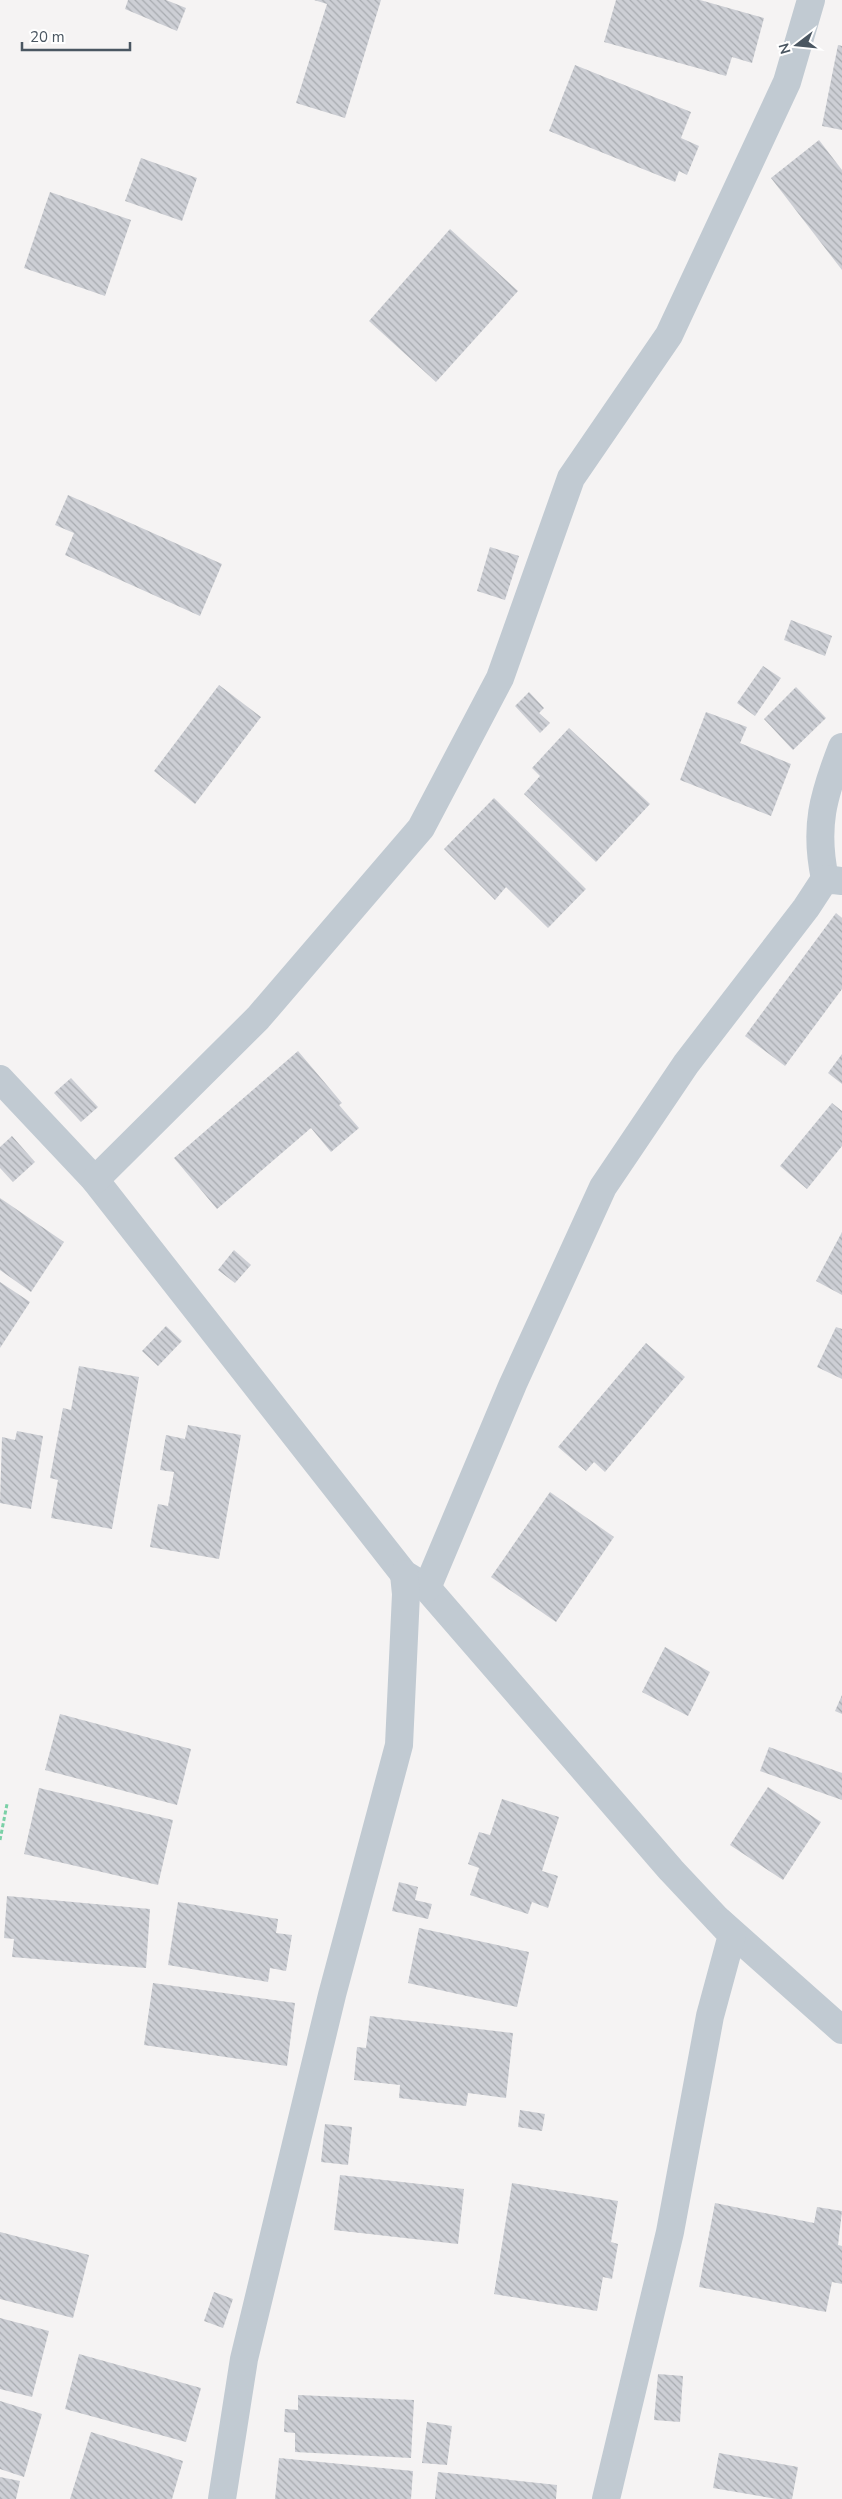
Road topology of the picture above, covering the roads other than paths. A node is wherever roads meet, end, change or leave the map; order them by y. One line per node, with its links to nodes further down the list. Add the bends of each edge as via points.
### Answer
1 (811, 0): 5 (street, via 788,82 669,335 571,478 500,678 421,828 258,1018)
2 (842, 747): 3 (street, via 826,789 819,832)
3 (834, 880): 7 (street, via 806,908 686,1064 603,1187 513,1384)
4 (0, 1079): 5 (street)
5 (95, 1180): 6 (street)
6 (404, 1574): 7 (street); 10 (street, via 406,1594 399,1745 332,1995 244,2359)
7 (427, 1588): 8 (street)
8 (717, 1919): 9 (street); 11 (street, via 732,1934 710,2016 670,2232)
9 (842, 2030)
10 (222, 2499)
11 (606, 2499)

